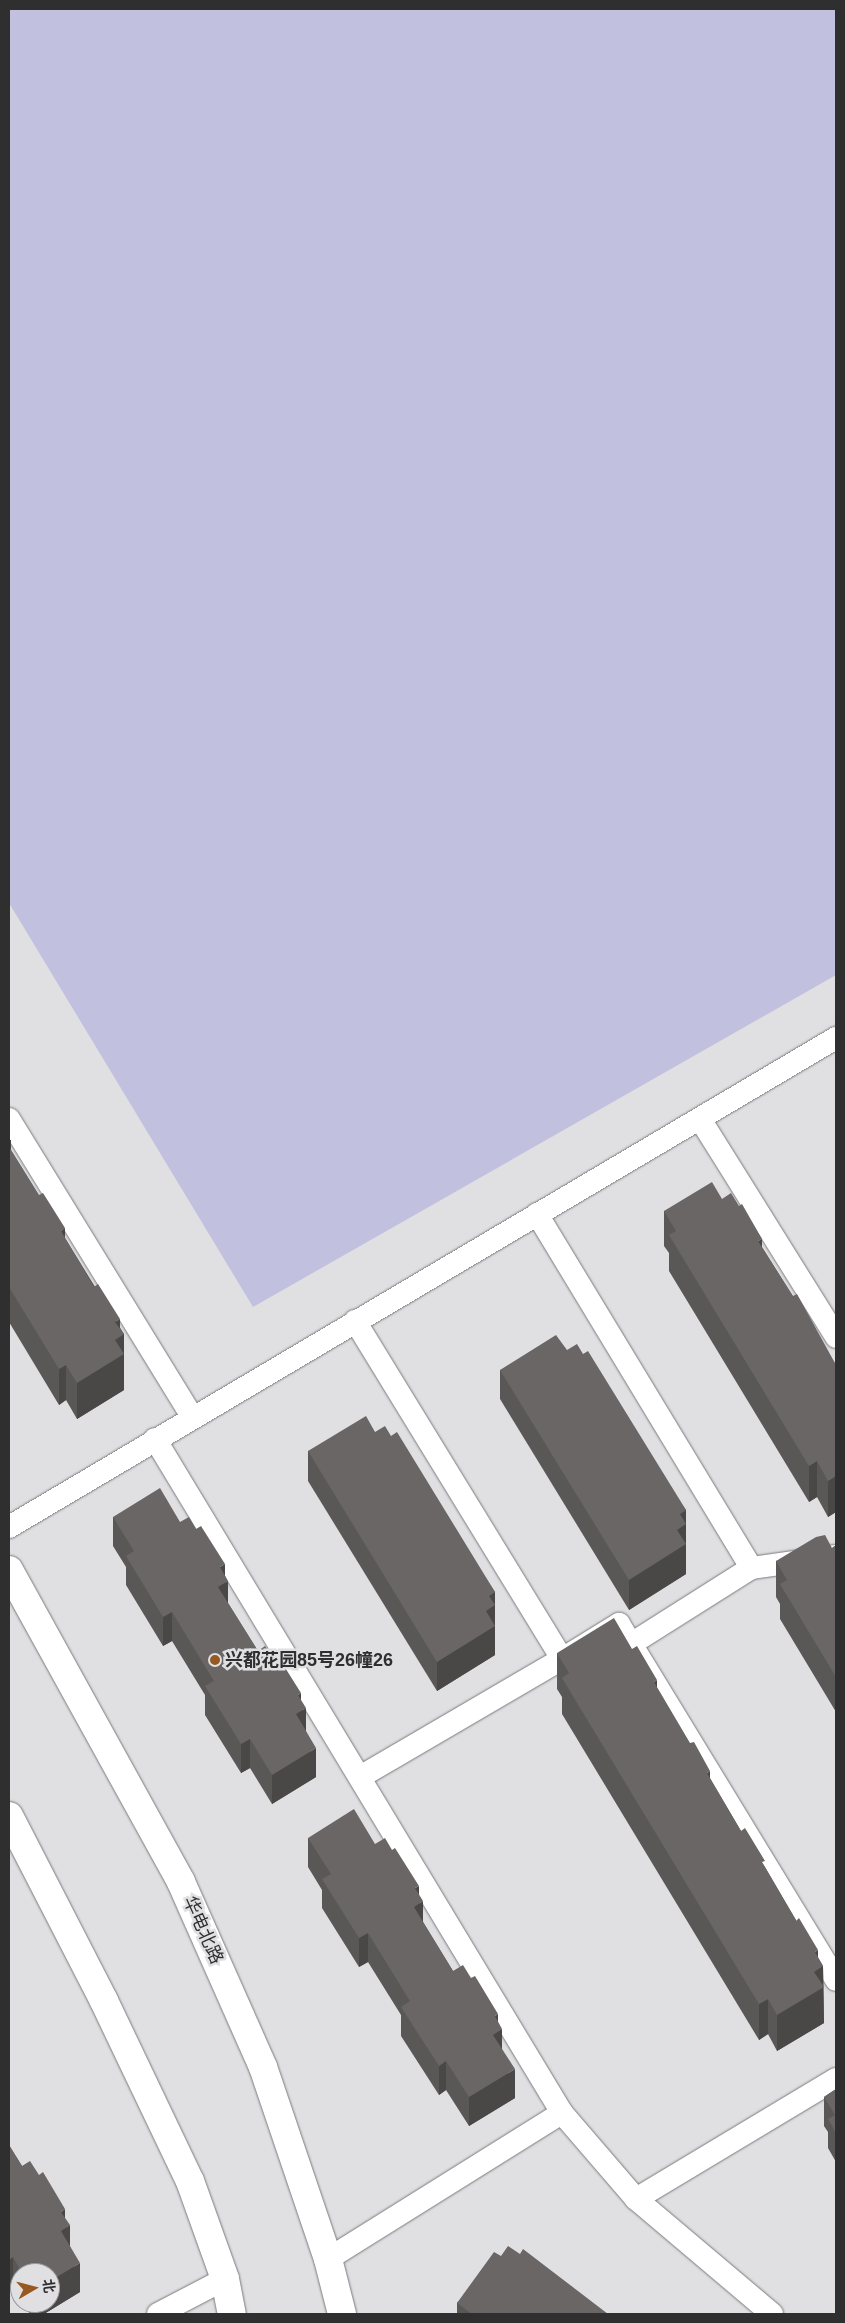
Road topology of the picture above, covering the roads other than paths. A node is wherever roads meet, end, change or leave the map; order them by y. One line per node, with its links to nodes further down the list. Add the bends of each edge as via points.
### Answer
1 (836, 1038): 3 (lane)
2 (9, 1119): 7 (lane)
3 (700, 1119): 4 (lane); 6 (lane)
4 (537, 1214): 5 (lane); 11 (lane)
5 (355, 1321): 7 (lane); 14 (lane)
6 (836, 1336)
7 (192, 1418): 8 (lane)
8 (155, 1439): 9 (lane); 15 (lane)
9 (9, 1527)
10 (836, 1556): 11 (lane)
11 (751, 1568): 13 (lane)
12 (9, 1570): 21 (main road, 华电北路, via 181,1882 263,2067)
13 (631, 1644): 14 (lane, via 619,1624); 17 (lane)
14 (562, 1659): 15 (lane)
15 (360, 1778): 19 (lane)
16 (9, 1816): 22 (main road, via 104,2001 186,2173)
17 (836, 1980)
18 (836, 2079): 20 (lane)
19 (562, 2113): 20 (lane); 21 (lane)
20 (636, 2199): 26 (lane)
21 (328, 2258): 25 (main road, 华电北路)
22 (224, 2279): 23 (lane); 24 (main road)
23 (158, 2314)
24 (232, 2314)
25 (342, 2314)
26 (772, 2314)

